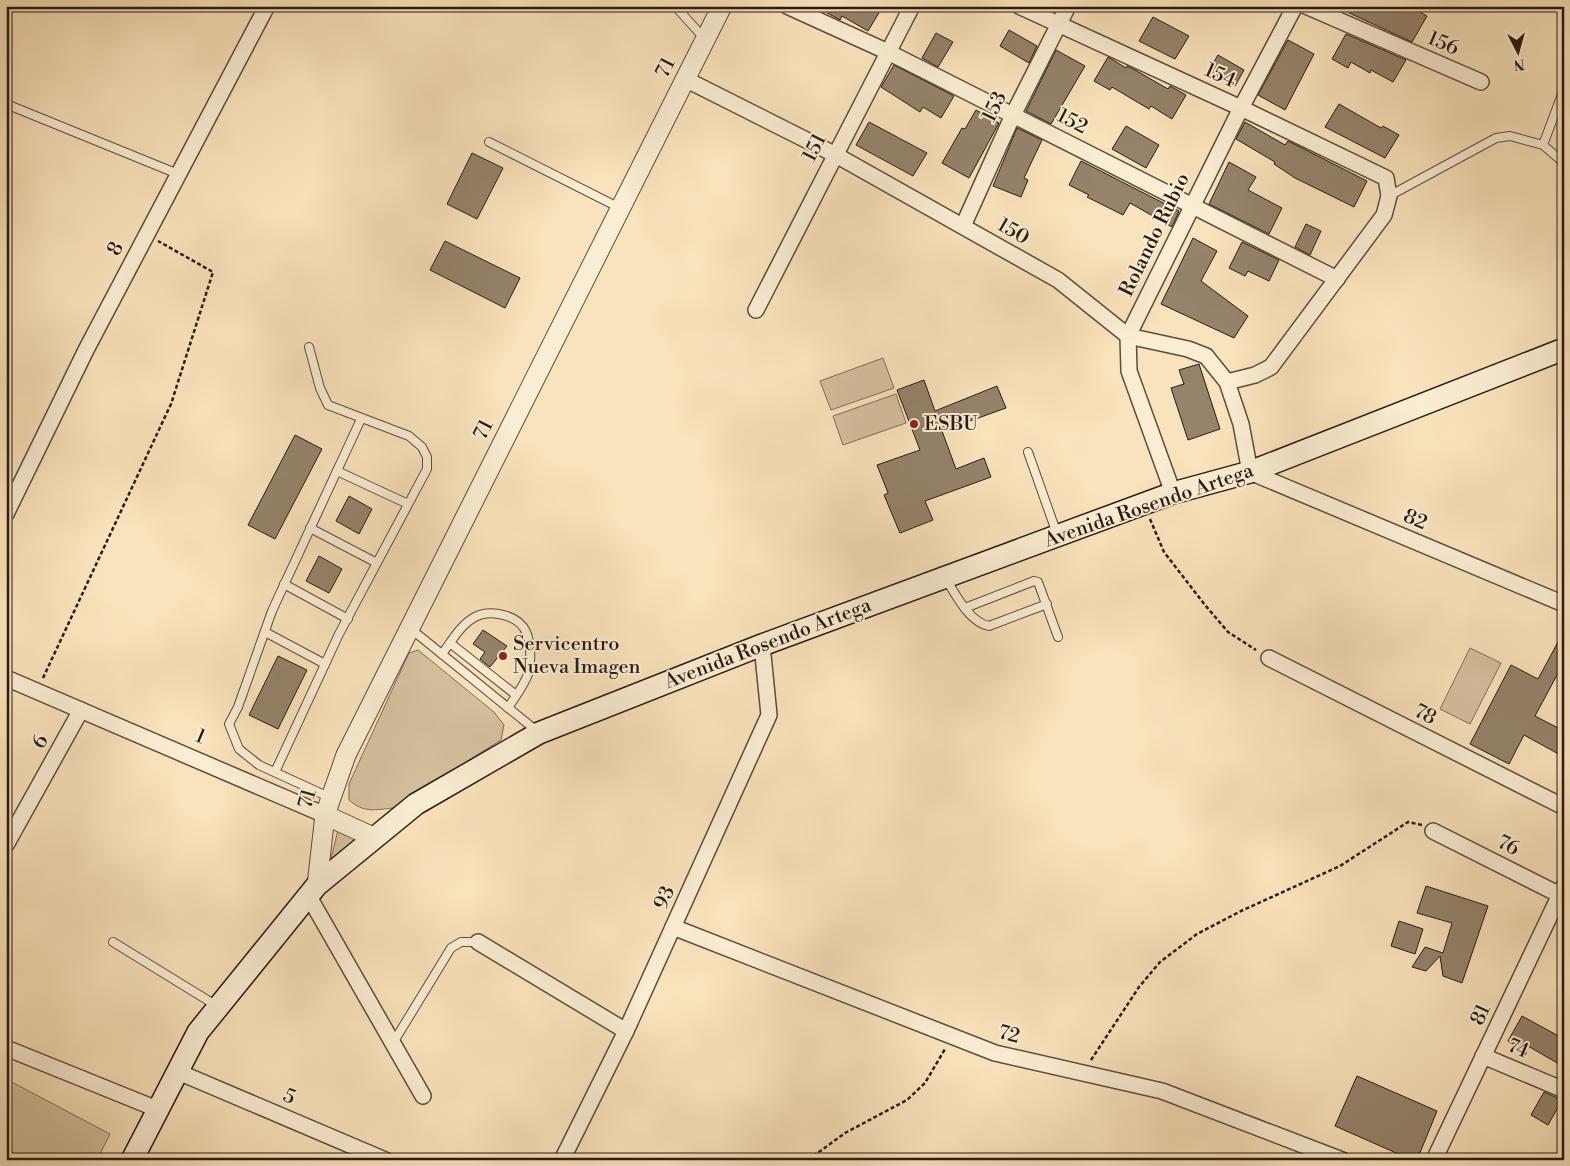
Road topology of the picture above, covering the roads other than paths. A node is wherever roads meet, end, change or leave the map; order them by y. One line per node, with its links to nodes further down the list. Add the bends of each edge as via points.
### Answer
1 (267, 6): 23 (street, 8)
2 (675, 6): 11 (lane)
3 (722, 6): 11 (street, 71)
4 (787, 6): 12 (street, 152)
5 (912, 6): 12 (street, 151)
6 (1019, 6): 10 (street, 154)
7 (1068, 6): 10 (street, 153)
8 (1296, 6): 17 (street, Rolando Rubio)
9 (1306, 6): 14 (street, 156)
10 (1059, 25): 17 (street, 154); 18 (street, 153)
11 (705, 39): 13 (street, 71)
12 (888, 52): 18 (street, 152); 21 (street, 151)
13 (685, 80): 21 (street, 150); 26 (street, 71)
14 (1481, 82)
15 (1564, 89): 20 (lane)
16 (6, 104): 23 (lane)
17 (1241, 108): 24 (street, 154, via 1386,178); 25 (street, Rolando Rubio)
18 (1013, 115): 25 (street, 152); 27 (street, 153)
19 (489, 142): 26 (lane)
20 (1543, 145): 22 (lane); 24 (lane, via 1510,136 1496,138)
21 (834, 154): 27 (street, 150); 29 (street, 151)
22 (1564, 163)
23 (178, 174): 40 (street, 8, via 86,350)
24 (1389, 196): 28 (street, via 1384,215)
25 (1192, 205): 28 (street, 152); 30 (street, Rolando Rubio)
26 (620, 208): 50 (street, 71)
27 (963, 226): 30 (street, 150, via 1058,280)
28 (1337, 279): 33 (street, via 1271,367)
29 (756, 310)
30 (1128, 336): 33 (street, 150, via 1188,348 1206,356); 38 (street, Rolando Rubio, via 1129,371)
31 (309, 346): 34 (lane, via 328,405)
32 (1564, 349): 37 (main road, Avenida Rosendo Artega)
33 (1227, 382): 37 (street, 150)
34 (361, 420): 36 (lane); 39 (lane, via 409,436 422,447 427,457 427,468)
35 (1028, 452): 42 (lane)
36 (337, 471): 39 (lane); 41 (lane)
37 (1250, 472): 38 (main road, Avenida Rosendo Artega); 47 (street, 82)
38 (1173, 493): 42 (main road, Avenida Rosendo Artega)
39 (408, 504): 43 (lane)
40 (6, 514)
41 (310, 528): 43 (lane); 45 (lane)
42 (1058, 536): 44 (main road, Avenida Rosendo Artega)
43 (377, 562): 49 (lane)
44 (945, 577): 48 (lane); 54 (main road, Avenida Rosendo Artega)
45 (284, 584): 49 (lane); 51 (lane)
46 (1047, 604): 48 (lane, via 989,626); 48 (lane, via 1041,586 1034,581); 52 (lane)
47 (1564, 604)
48 (965, 608)
49 (348, 619): 57 (lane)
50 (410, 628): 55 (lane); 64 (street, 71, via 346,755)
51 (265, 632): 57 (lane); 63 (lane, via 229,724 238,749 258,765)
52 (1058, 637)
53 (450, 643): 55 (lane); 59 (lane); 59 (lane, via 463,625 477,616 497,614 514,619 526,632 530,649 529,672)
54 (762, 645): 62 (main road, Avenida Rosendo Artega); 71 (street, 93, via 769,715)
55 (442, 654): 60 (lane)
56 (1269, 658): 65 (street, 78)
57 (325, 664): 63 (lane)
58 (6, 678): 61 (street, 1)
59 (516, 695): 60 (lane)
60 (508, 708): 62 (lane)
61 (81, 710): 64 (street, 1); 68 (street, 6)
62 (539, 733): 67 (main road, Avenida Rosendo Artega, via 416,804)
63 (275, 772): 64 (lane)
64 (328, 806): 67 (street, 1); 69 (street, 71)
65 (1564, 807)
66 (1433, 831): 70 (street, 76)
67 (374, 838): 69 (main road, Avenida Rosendo Artega)
68 (6, 845)
69 (312, 890): 74 (main road, Avenida Rosendo Artega); 76 (street)
70 (1562, 893): 78 (street, 81)
71 (673, 927): 75 (street, 93); 86 (street, 72, via 995,1053 1162,1090)
72 (113, 942): 74 (lane)
73 (478, 942): 75 (street); 76 (lane, via 462,942 451,948)
74 (217, 1006): 79 (main road, Avenida Rosendo Artega)
75 (626, 1031): 85 (street, 93)
76 (393, 1043): 81 (street)
77 (6, 1048): 82 (street)
78 (1483, 1056): 80 (street, 74); 87 (street, 81)
79 (176, 1071): 82 (main road, Avenida Rosendo Artega); 84 (street, 5)
80 (1564, 1090)
81 (423, 1096)
82 (157, 1109): 83 (main road, Avenida Rosendo Artega)
83 (132, 1160)
84 (385, 1160)
85 (562, 1160)
86 (1342, 1160)
87 (1434, 1160)

